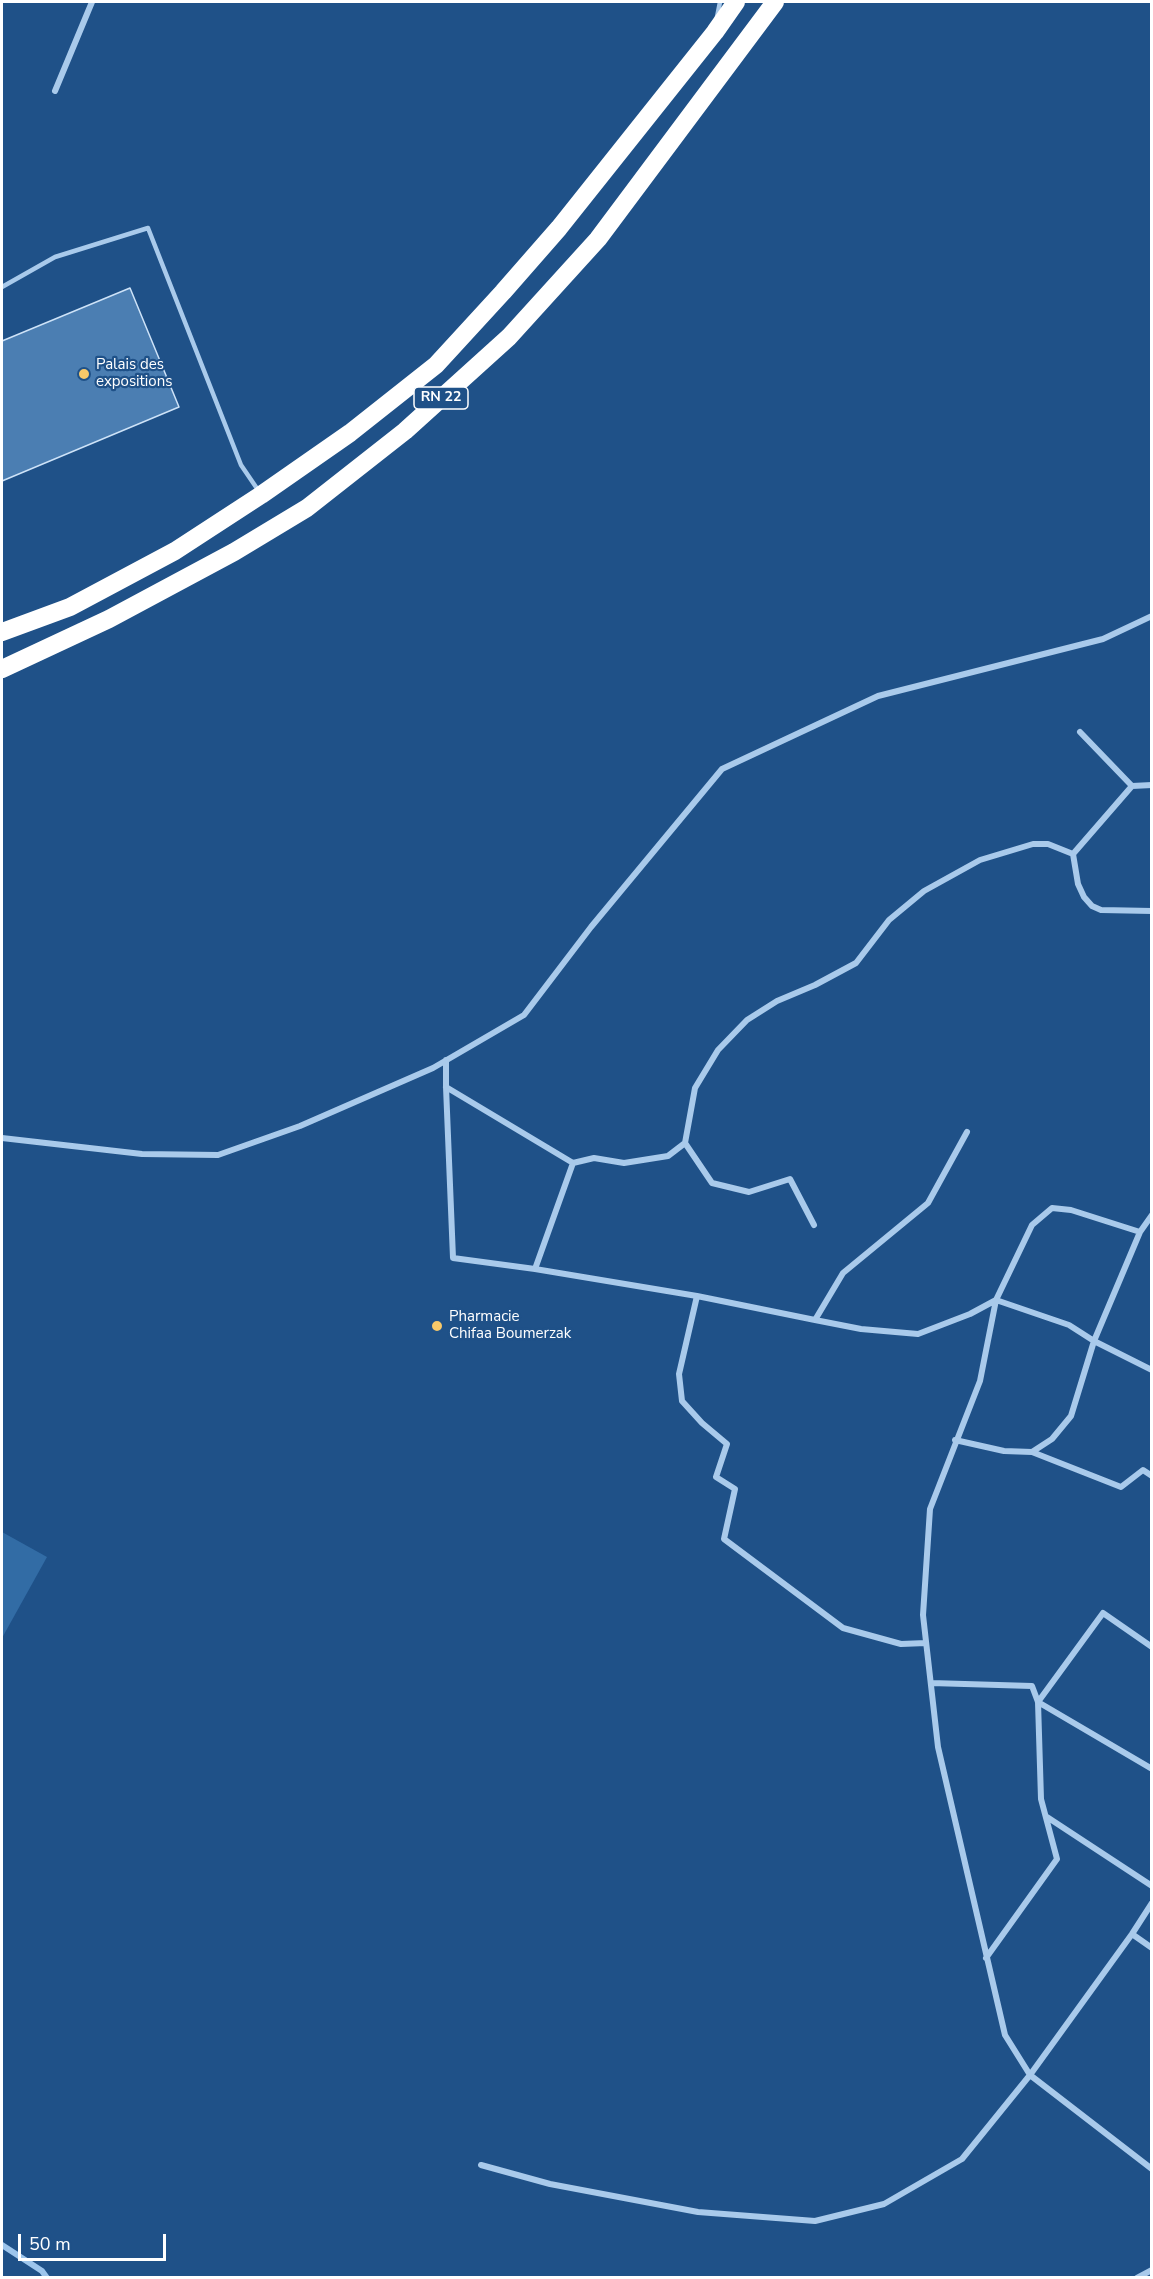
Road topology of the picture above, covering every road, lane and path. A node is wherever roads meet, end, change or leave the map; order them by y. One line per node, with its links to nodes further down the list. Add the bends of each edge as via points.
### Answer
1 (92, 2): 6 (street)
2 (720, 2): 5 (lane)
3 (736, 2): 5 (highway, RN 22)
4 (775, 2): 11 (highway, RN 22, via 598,238 509,337 405,431 307,508 234,552 110,619)
5 (715, 32): 8 (highway, RN 22, via 559,228 436,365 350,433)
6 (55, 91)
7 (2, 287): 8 (lane, via 56,257 148,228 242,465)
8 (261, 495): 10 (highway, RN 22, via 175,550 70,607)
9 (1152, 616): 17 (street, via 1103,639 878,696 722,770 591,927 524,1015)
10 (2, 632)
11 (2, 669)
12 (1080, 732): 14 (street)
13 (1152, 785): 14 (street)
14 (1132, 786): 15 (street)
15 (1073, 854): 16 (street, via 1078,884 1092,906 1101,910); 21 (street, via 1048,844 1033,844 980,860 924,891 889,920 856,963 747,1020 718,1050 695,1088)
16 (1152, 911)
17 (446, 1060): 18 (street); 20 (street, via 300,1126 218,1155 142,1154)
18 (446, 1087): 22 (street); 26 (street, via 453,1258)
19 (967, 1132): 29 (street, via 928,1203 843,1273)
20 (2, 1138)
21 (685, 1143): 22 (street, via 668,1156 624,1163 594,1158); 24 (street, via 712,1183 749,1192 790,1179)
22 (573, 1162): 26 (street)
23 (1152, 1215): 25 (street)
24 (814, 1225)
25 (1140, 1232): 28 (street, via 1071,1210 1052,1208 1032,1225); 30 (street)
26 (535, 1269): 27 (street)
27 (696, 1296): 29 (street); 35 (street, via 679,1374 682,1401 727,1444 716,1477 735,1490 724,1539 843,1628 901,1644)
28 (996, 1300): 29 (street, via 918,1334); 30 (street, via 1069,1325); 32 (street, via 980,1381)
29 (815, 1320)
30 (1094, 1341): 31 (street); 33 (street, via 1071,1416 1052,1439)
31 (1152, 1370)
32 (956, 1440): 33 (street, via 1004,1451); 35 (street, via 930,1509 923,1614)
33 (1032, 1452): 34 (street, via 1121,1487 1143,1470)
34 (1152, 1476)
35 (926, 1643): 37 (street)
36 (1152, 1647): 38 (street, via 1103,1613)
37 (931, 1683): 38 (street, via 1032,1686); 45 (street, via 938,1747)
38 (1038, 1702): 39 (street); 40 (street, via 1041,1799)
39 (1152, 1769)
40 (1046, 1816): 41 (street); 45 (street, via 1057,1859)
41 (1152, 1886)
42 (1152, 1903): 43 (street)
43 (1132, 1934): 44 (street); 46 (street)
44 (1152, 1948)
45 (986, 1958): 46 (street, via 1005,2035)
46 (1030, 2075): 47 (street, via 962,2159 884,2204 815,2221 698,2212 550,2184); 48 (street)
47 (481, 2165)
48 (1152, 2169)
49 (1152, 2270): 50 (street)
50 (1137, 2277)

